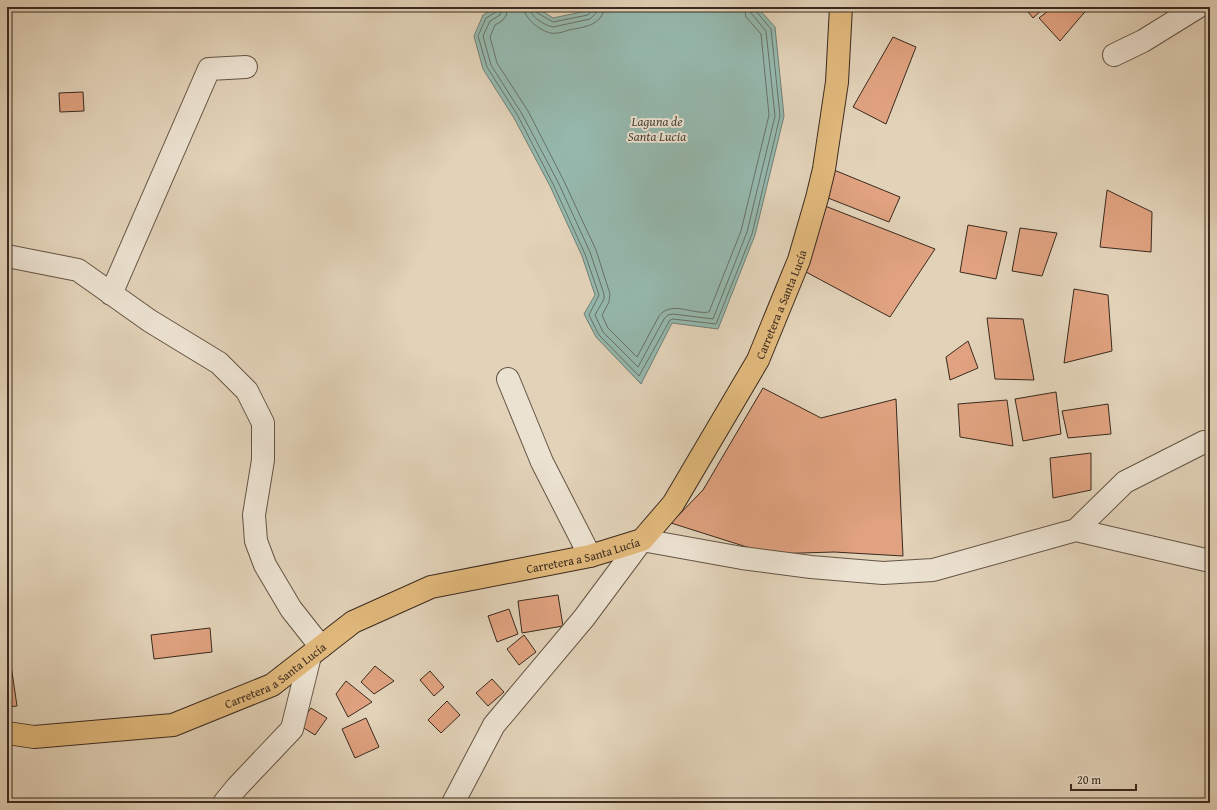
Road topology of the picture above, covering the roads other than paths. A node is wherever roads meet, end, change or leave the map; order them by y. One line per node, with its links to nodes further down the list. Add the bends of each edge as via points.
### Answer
1 (841, 7): 10 (main road, Carretera a Santa Lucía, via 837,82 824,169 799,260 758,360 673,504)
2 (1198, 7): 3 (street, via 1143,41)
3 (1114, 55)
4 (246, 67): 6 (street, via 209,69)
5 (7, 256): 6 (street, via 78,270)
6 (111, 294): 13 (street, via 219,363 247,390 263,423 263,460 254,515 256,541 265,565)
7 (508, 378): 11 (street, via 542,462)
8 (1210, 442): 9 (street, via 1204,442 1125,482)
9 (1076, 530): 10 (street, via 933,570 883,573 742,558); 12 (street)
10 (642, 540): 11 (main road, Carretera a Santa Lucía); 16 (street, via 584,618 494,725)
11 (590, 556): 13 (main road, Carretera a Santa Lucía, via 431,587 353,622)
12 (1210, 561)
13 (315, 651): 14 (main road, Carretera a Santa Lucía, via 272,685 173,725 34,737); 15 (street, via 292,728)
14 (7, 733)
15 (224, 803)
16 (453, 803)

